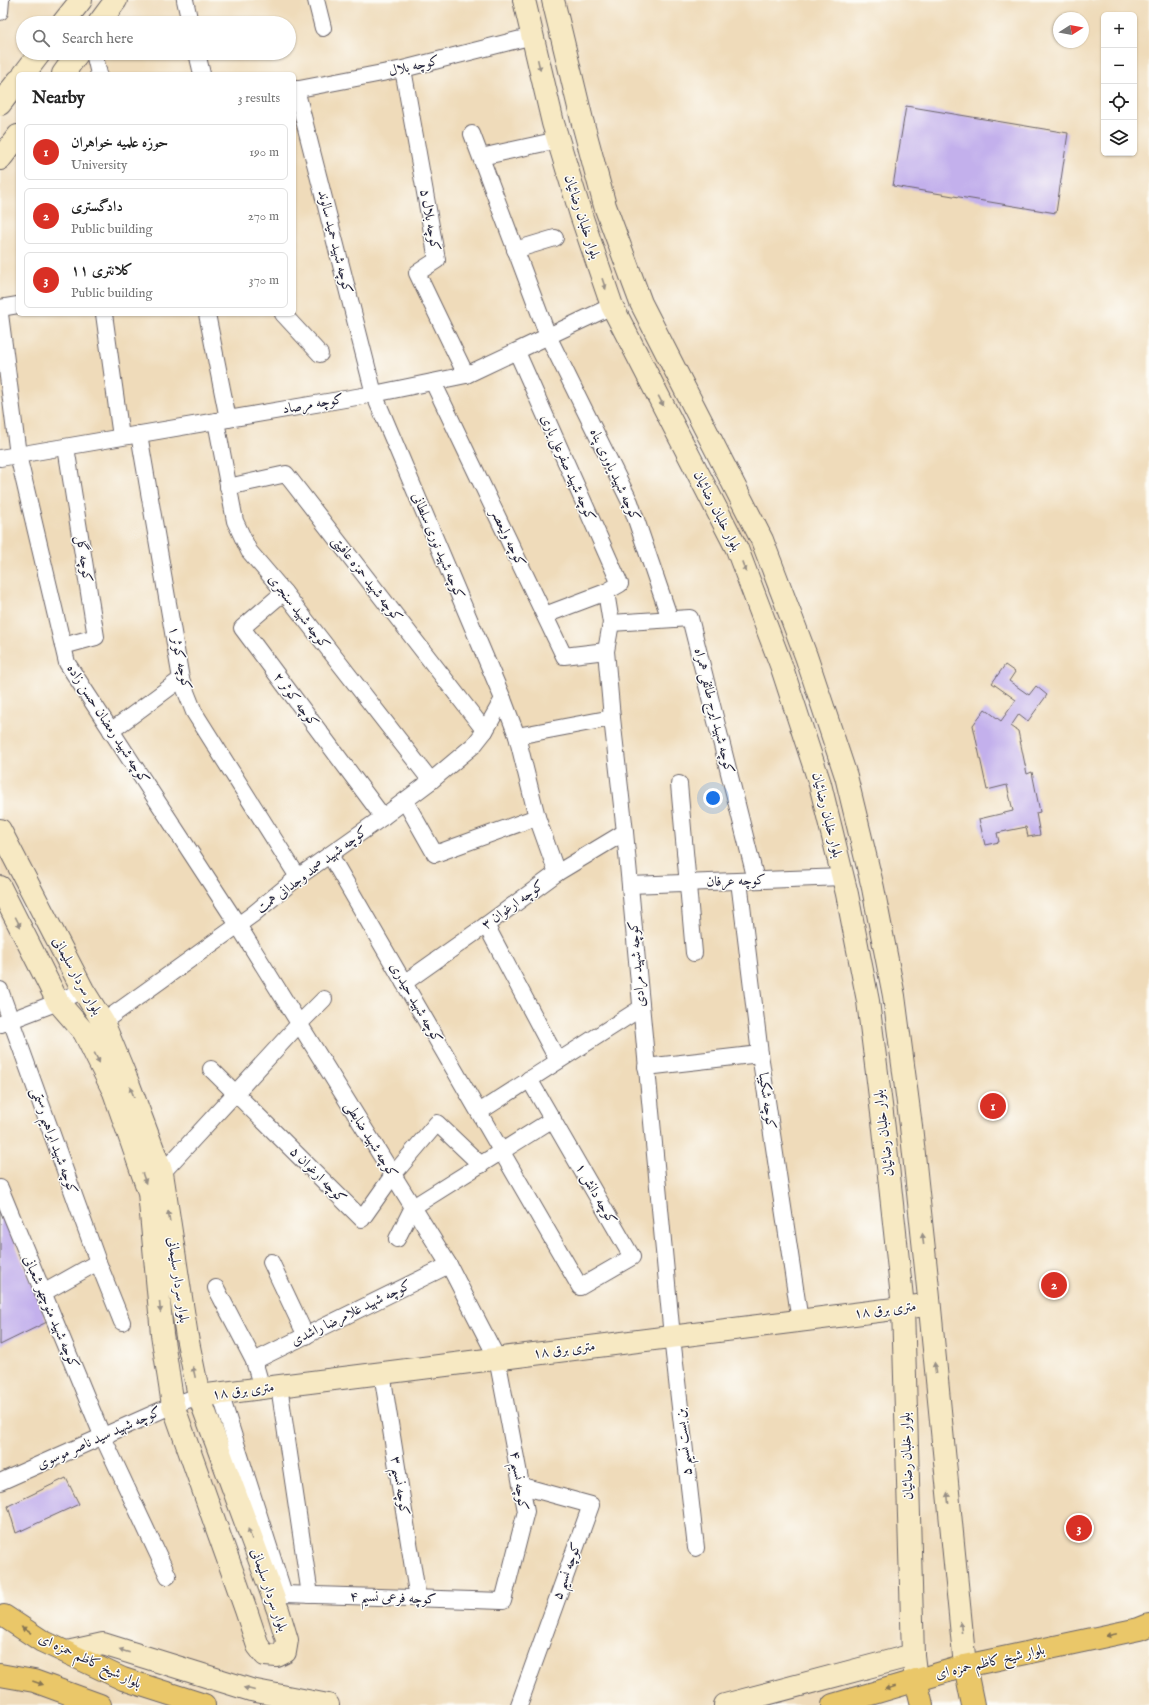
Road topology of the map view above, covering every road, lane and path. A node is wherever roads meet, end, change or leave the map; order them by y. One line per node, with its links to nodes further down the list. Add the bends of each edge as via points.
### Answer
1 (1, 0): 8 (street)
2 (81, 0): 9 (main road)
3 (116, 0): 10 (main road)
4 (185, 0): 11 (street)
5 (316, 0): 12 (street)
6 (524, 0): 13 (main road, بلوار خلبان رضائیان)
7 (553, 0): 32 (main road, بلوار خلبان رضائیان, via 605,206)
8 (0, 12)
9 (68, 16)
10 (104, 16)
11 (188, 16)
12 (323, 28)
13 (532, 36): 18 (street, کوچه بلال); 28 (main road, بلوار خلبان رضائیان, one-way to 28)
14 (35, 60): 19 (main road)
15 (73, 60): 20 (main road)
16 (96, 60): 21 (street)
17 (199, 60): 22 (street)
18 (403, 69): 24 (street, کوچه بلال); 43 (street, کوچه بلال ۵, via 437,260 417,273)
19 (26, 72)
20 (64, 72)
21 (99, 72)
22 (202, 72)
23 (16, 84): 26 (main road)
24 (296, 90)
25 (296, 94): 45 (street, کوچه شهید حمید سالوند)
26 (0, 104)
27 (472, 134): 29 (street, کوچه شهید یاوری پناه)
28 (558, 140): 29 (street); 34 (main road, بلوار خلبان رضائیان, one-way to 34)
29 (481, 157): 31 (street, کوچه شهید یاوری پناه)
30 (555, 238): 31 (street)
31 (515, 250): 40 (street, کوچه شهید یاوری پناه)
32 (638, 294): 34 (main road); 116 (main road, بلوار خلبان رضائیان, one-way to 32, via 911,1126 894,996 873,888 846,776 806,656 762,540)
33 (16, 305): 35 (street)
34 (612, 306): 40 (street, کوچه مرصاد); 75 (main road, بلوار خلبان رضائیان, one-way to 75, via 737,549 781,665 820,784)
35 (0, 308)
36 (0, 314): 50 (street, کوچه شهید رمضان حسن زاده)
37 (104, 316): 48 (street)
38 (207, 316): 46 (street, کوچه شهید سنجری)
39 (285, 316): 42 (street)
40 (548, 336): 41 (street, کوچه مرصاد); 56 (street, کوچه شهید یاوری پناه, via 630,502)
41 (517, 352): 43 (street, کوچه مرصاد); 54 (street, کوچه شهید صفرعلی یاری, via 620,584)
42 (320, 354)
43 (466, 375): 44 (street, کوچه مرصاد)
44 (433, 382): 45 (street, کوچه مرصاد); 55 (street, کوچه ولیعصر)
45 (374, 394): 46 (street, کوچه مرصاد); 61 (street, کوچه شهید نوری سلطانی)
46 (222, 420): 47 (street, کوچه مرصاد); 52 (street, کوچه شهید سنجری)
47 (139, 434): 48 (street, کوچه مرصاد); 60 (street, کوچه کوثر ۱)
48 (121, 437): 49 (street, کوچه مرصاد)
49 (66, 447): 50 (street, کوچه مرصاد); 58 (street, کوچه گل, via 96,637)
50 (18, 455): 51 (street, کوچه مرصاد); 58 (street, کوچه شهید رمضان حسن زاده)
51 (0, 458)
52 (228, 487): 53 (street, کوچه شهید سنجری, via 235,520 249,551); 64 (street, کوچه شهید حمزه عافیتی, via 286,474)
53 (284, 592): 66 (street, کوچه شهید سنجری); 69 (street, کوچه کوثر ۲, via 242,628)
54 (606, 592): 55 (street); 57 (street, کوچه شهید مرادی)
55 (545, 615): 59 (street, کوچه ولیعصر, via 564,656)
56 (670, 619): 57 (street, کوچه شهید ایرج طائفی همراه); 77 (street, کوچه شهید ایرج طائفی همراه, via 690,618)
57 (611, 623): 59 (street, کوچه شهید مرادی)
58 (63, 646): 63 (street, کوچه شهید رمضان حسن زاده, via 67,663)
59 (606, 651): 62 (street, کوچه شهید مرادی)
60 (181, 679): 63 (street); 76 (street, کوچه کوثر ۱, via 194,712)
61 (502, 699): 64 (street, کوچه شهید صمد وجدانی همت); 65 (street, کوچه شهید نوری سلطانی)
62 (612, 718): 65 (street); 72 (street, کوچه شهید مرادی)
63 (111, 731): 82 (street, کوچه شهید رمضان حسن زاده)
64 (485, 731): 66 (street, کوچه شهید صمد وجدانی همت, via 474,745)
65 (517, 736): 70 (street, کوچه شهید نوری سلطانی)
66 (431, 781): 68 (street, کوچه شهید صمد وجدانی همت)
67 (679, 784): 79 (street)
68 (405, 801): 69 (street, کوچه شهید صمد وجدانی همت); 70 (street, via 436,854)
69 (383, 817): 73 (street, کوچه شهید صمد وجدانی همت)
70 (537, 817): 74 (street, کوچه شهید نوری سلطانی)
71 (0, 830): 87 (main road, بلوار سردار سلیمانی)
72 (625, 832): 74 (street, کوچه ارغوان ۳); 80 (street, کوچه شهید مرادی)
73 (330, 855): 76 (street, کوچه شهید صمد وجدانی همت); 85 (street, کوچه شهید حیدری)
74 (557, 873): 83 (street, کوچه ارغوان ۳)
75 (843, 877): 77 (street, کوچه عرفان); 117 (main road, بلوار خلبان رضائیان, via 868,1001)
76 (298, 878): 82 (street, کوچه شهید صمد وجدانی همت)
77 (756, 880): 78 (street, کوچه عرفان)
78 (739, 881): 79 (street, کوچه عرفان); 95 (street, کوچه شکیبا)
79 (688, 883): 80 (street, کوچه عرفان); 84 (street)
80 (630, 885): 90 (street, کوچه شهید مرادی)
81 (0, 887): 89 (main road, بلوار سردار سلیمانی, one-way to 89)
82 (238, 925): 92 (street, کوچه شهید صمد وجدانی همت); 93 (street, کوچه شهید ضابطی)
83 (486, 925): 85 (street, کوچه ارغوان ۳); 96 (street)
84 (694, 953)
85 (404, 983): 101 (street, کوچه شهید حیدری)
86 (0, 990): 91 (street, کوچه شهید ابراهیم رستمی)
87 (83, 990): 89 (street); 92 (main road, بلوار سردار سلیمانی)
88 (324, 999): 93 (street)
89 (58, 1002): 91 (street); 94 (main road, بلوار سردار سلیمانی)
90 (641, 1008): 96 (street); 97 (street, کوچه شهید مرادی)
91 (5, 1022): 110 (street, کوچه شهید ابراهیم رستمی)
92 (103, 1022): 94 (main road); 105 (main road, بلوار سردار سلیمانی, one-way to 92)
93 (300, 1023): 100 (street); 106 (street, کوچه شهید ضابطی)
94 (84, 1032): 127 (main road, بلوار سردار سلیمانی, one-way to 127, via 114,1092 149,1192 162,1334)
95 (760, 1054): 97 (street); 118 (street, کوچه شکیبا)
96 (558, 1061): 99 (street)
97 (646, 1067): 121 (street, کوچه شهید مرادی)
98 (211, 1069): 100 (street)
99 (529, 1079): 101 (street); 102 (street, کوچه دانش ۱)
100 (236, 1092): 105 (street); 106 (street, کوچه ارغوان ۵, via 362,1219)
101 (479, 1112): 103 (street, کوچه شهید حیدری)
102 (553, 1119): 103 (street); 113 (street, کوچه دانش ۱, via 632,1257)
103 (502, 1152): 104 (street); 113 (street, کوچه شهید حیدری)
104 (481, 1165): 106 (street, via 437,1123); 108 (street)
105 (162, 1173): 126 (main road, بلوار سردار سلیمانی, one-way to 105, via 186,1337)
106 (393, 1175): 108 (street, کوچه شهید ضابطی)
107 (0, 1188): 115 (street, کوچه شهید منوچهر شعبانی)
108 (413, 1207): 109 (street); 112 (street, کوچه شهید ضابطی)
109 (397, 1239)
110 (98, 1262): 115 (street); 119 (street, کوچه شهید ابراهیم رستمی)
111 (271, 1262): 120 (street)
112 (449, 1265): 120 (street, کوچه شهید غلامرضا راشدی); 122 (street, کوچه شهید ضابطی)
113 (580, 1286)
114 (216, 1288): 123 (street)
115 (43, 1293): 128 (street, کوچه شهید منوچهر شعبانی)
116 (929, 1304): 117 (main road, ۱۸ متری برق); 140 (main road, بلوار خلبان رضائیان, one-way to 116)
117 (903, 1308): 118 (main road, ۱۸ متری برق); 139 (main road, بلوار خلبان رضائیان)
118 (800, 1320): 121 (main road, ۱۸ متری برق)
119 (122, 1322)
120 (306, 1336): 123 (street, کوچه شهید غلامرضا راشدی)
121 (672, 1337): 122 (main road, ۱۸ متری برق); 131 (street, بن بست نسیم ۵)
122 (498, 1358): 124 (main road, ۱۸ متری برق); 130 (street, کوچه نسیم ۴)
123 (254, 1361): 125 (street)
124 (382, 1373): 125 (main road, ۱۸ متری برق); 134 (street, کوچه نسیم ۳)
125 (271, 1387): 126 (main road, ۱۸ متری برق); 133 (street)
126 (209, 1395): 127 (street, کوچه شهید سید ناصر موسوی); 127 (main road, بلوار سردار سلیمانی, one-way to 126, via 258,1646 265,1655 277,1656 285,1652 287,1640); 133 (street, کوچه فرعی نسیم ۴, via 284,1594)
127 (173, 1405): 128 (street, کوچه شهید سید ناصر موسوی)
128 (102, 1435): 129 (street, کوچه شهید سید ناصر موسوی); 132 (street, کوچه شهید منوچهر شعبانی)
129 (0, 1482)
130 (522, 1486): 135 (street, کوچه نسیم ۴, via 526,1510); 147 (street, کوچه نسیم ۵, via 591,1505)
131 (696, 1548)
132 (168, 1576)
133 (310, 1595): 134 (street, کوچه فرعی نسیم ۴)
134 (418, 1599): 135 (street, کوچه فرعی نسیم ۴)
135 (503, 1602)
136 (1, 1615): 138 (main road, بلوار شیخ کاظم حمزه ای, one-way to 136, via 42,1641)
137 (1149, 1625): 140 (main road, بلوار شیخ کاظم حمزه ای, one-way to 140)
138 (67, 1652): 145 (main road, بلوار شیخ کاظم حمزه ای, via 123,1679); 146 (main road, one-way to 138, via 251,1690 103,1644)
139 (913, 1655): 142 (main road, بلوار خلبان رضائیان); 148 (main road)
140 (965, 1666): 142 (main road, بلوار شیخ کاظم حمزه ای); 151 (main road)
141 (0, 1675): 143 (main road, one-way to 143, via 34,1681)
142 (916, 1680): 149 (main road, بلوار شیخ کاظم حمزه ای, one-way to 149); 150 (main road)
143 (78, 1701): 144 (main road)
144 (100, 1705)
145 (204, 1705)
146 (328, 1705)
147 (519, 1705)
148 (725, 1705)
149 (833, 1705)
150 (922, 1705)
151 (973, 1705)

